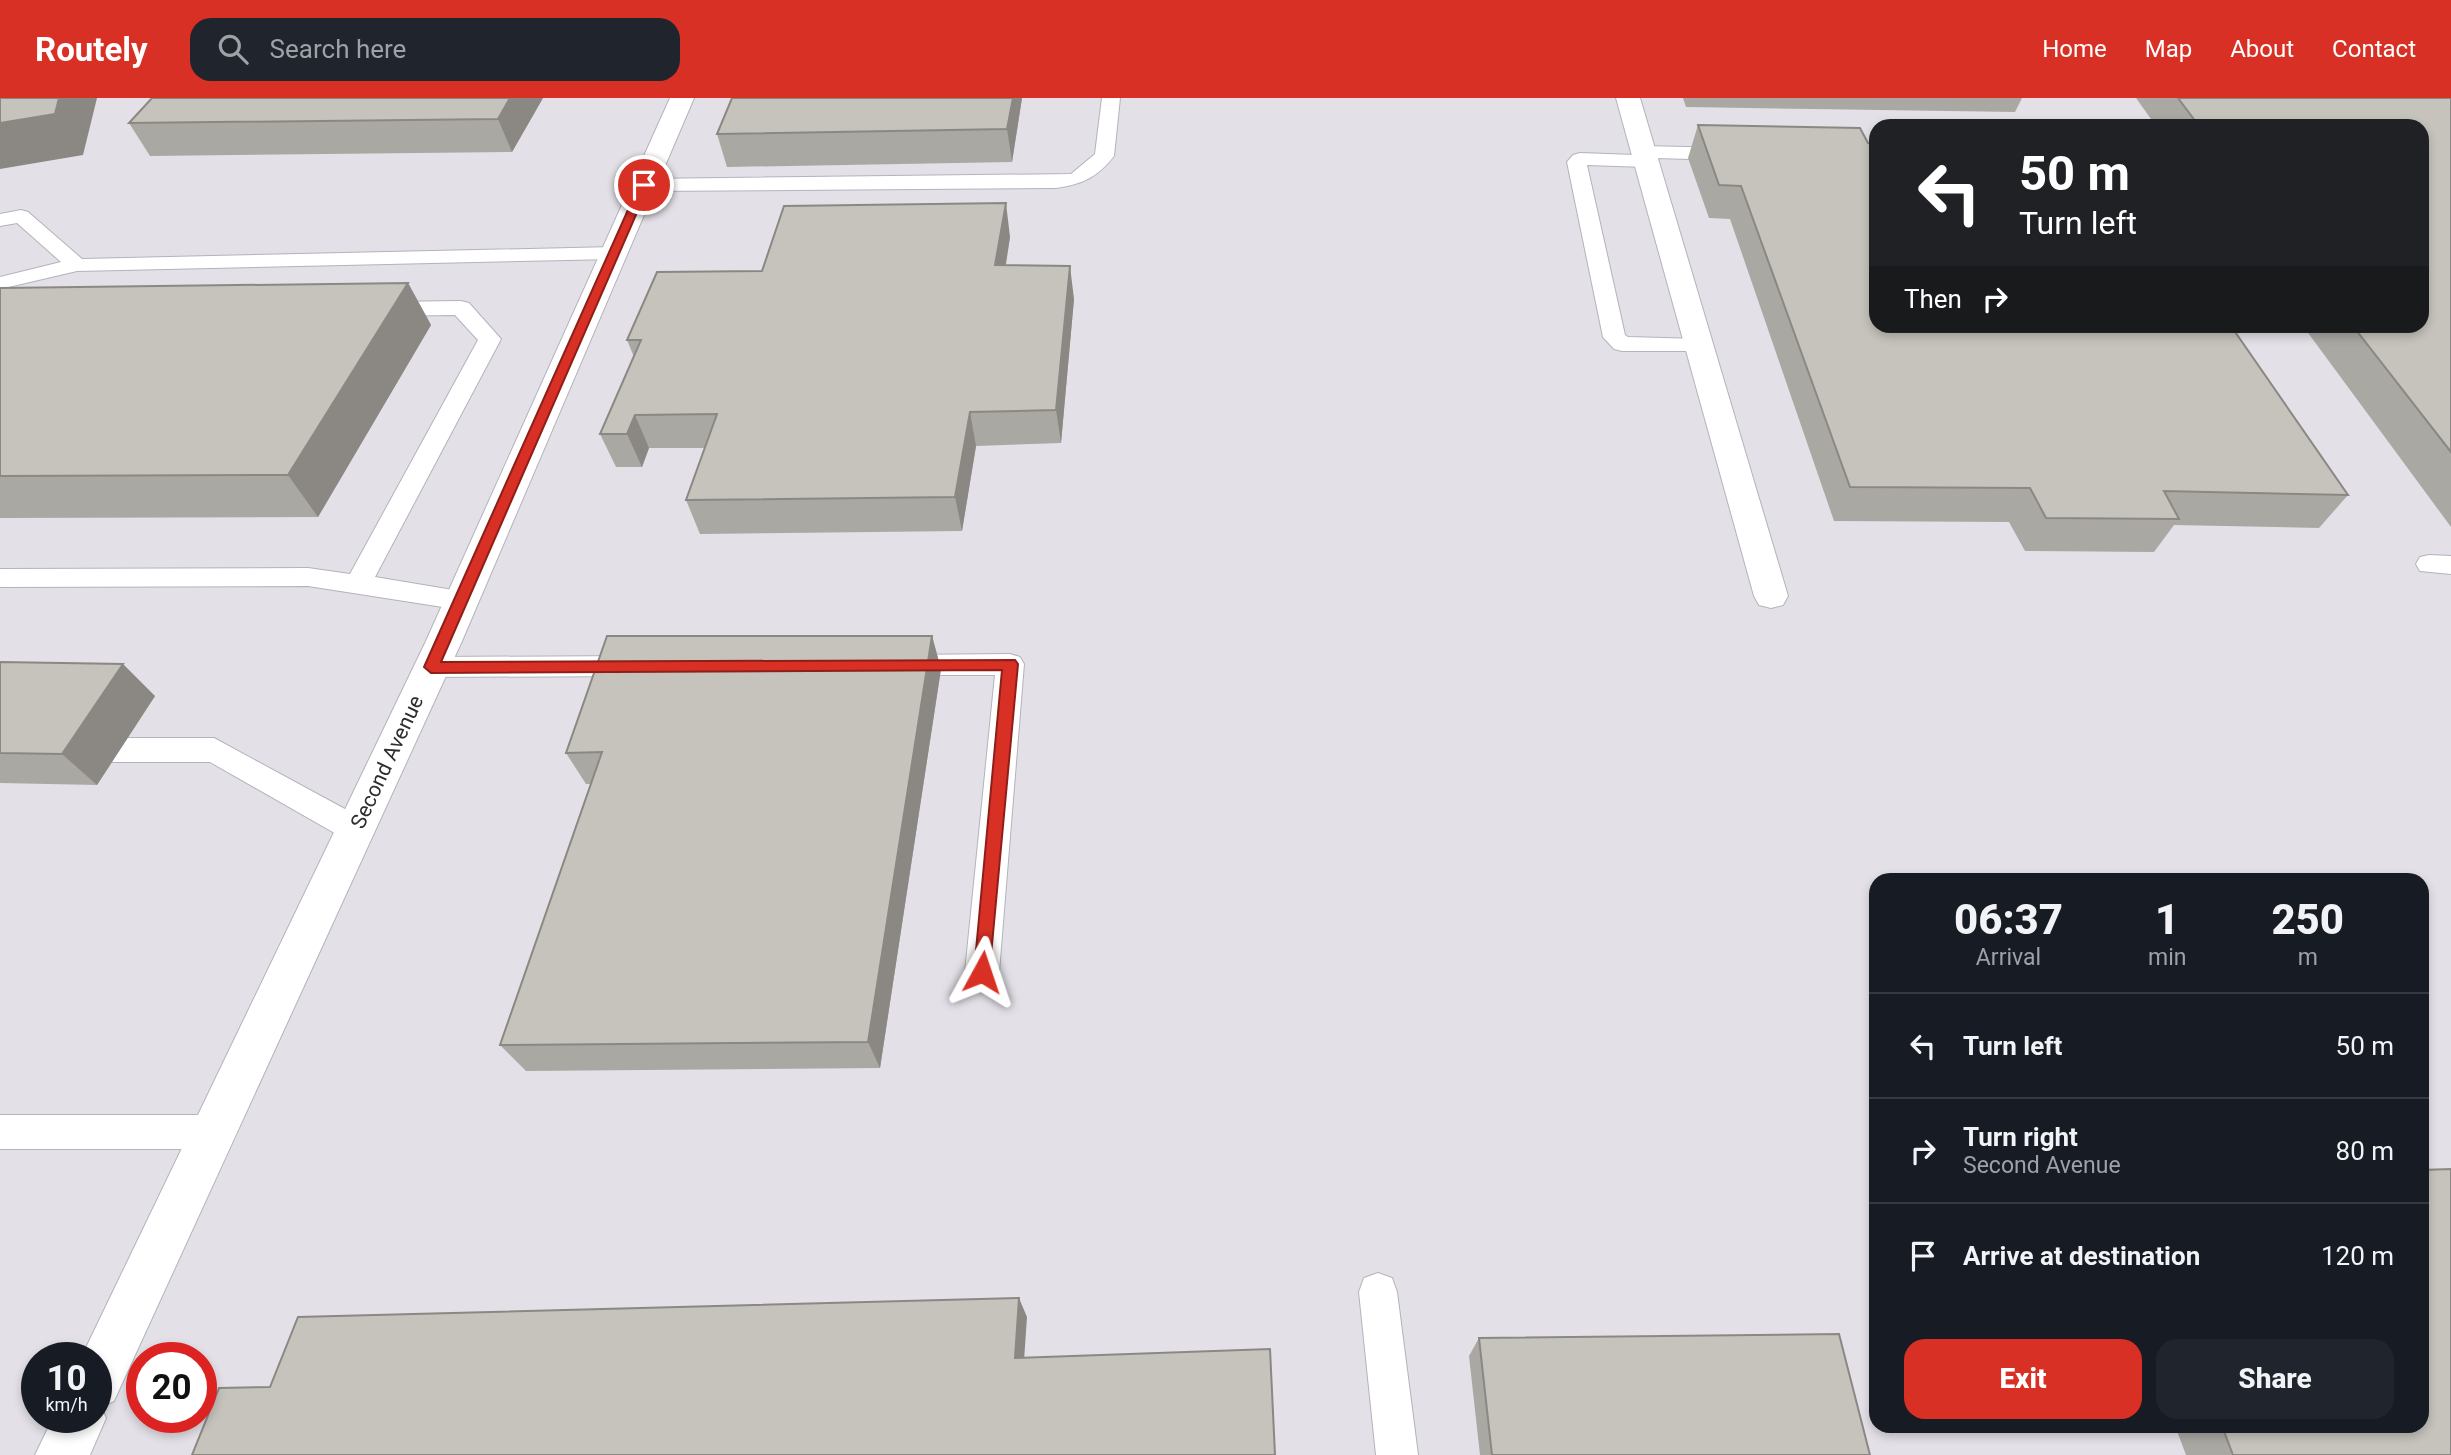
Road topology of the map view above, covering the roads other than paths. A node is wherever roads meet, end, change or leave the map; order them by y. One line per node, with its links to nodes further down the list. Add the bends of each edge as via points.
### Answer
1 (682, 98): 6 (street, Second Avenue)
2 (1111, 98): 6 (lane, via 1104,156 1077,179)
3 (1628, 98): 5 (street)
4 (1753, 155): 5 (lane)
5 (1645, 156): 12 (street); 12 (lane, via 1577,162 1614,337 1622,344)
6 (644, 185): 8 (street, Second Avenue)
7 (0, 220): 9 (lane, via 22,216)
8 (614, 253): 9 (lane); 16 (street, Second Avenue)
9 (77, 265): 10 (lane)
10 (0, 283)
11 (364, 309): 14 (lane, via 461,308 489,339)
12 (1699, 346): 15 (street)
13 (0, 578): 14 (lane, via 308,577)
14 (358, 584): 16 (lane)
15 (1771, 596)
16 (462, 600): 19 (street, Second Avenue)
17 (872, 665): 22 (lane, via 1010,664)
18 (665, 666): 19 (lane)
19 (431, 667): 21 (street, Second Avenue)
20 (0, 750): 21 (lane, via 214,750)
21 (356, 830): 24 (street, Second Avenue)
22 (982, 972)
23 (0, 1132): 24 (lane)
24 (214, 1132): 26 (street, Second Avenue)
25 (1378, 1292): 29 (lane)
26 (112, 1349)
27 (73, 1433): 28 (street)
28 (62, 1455)
29 (1397, 1455)

